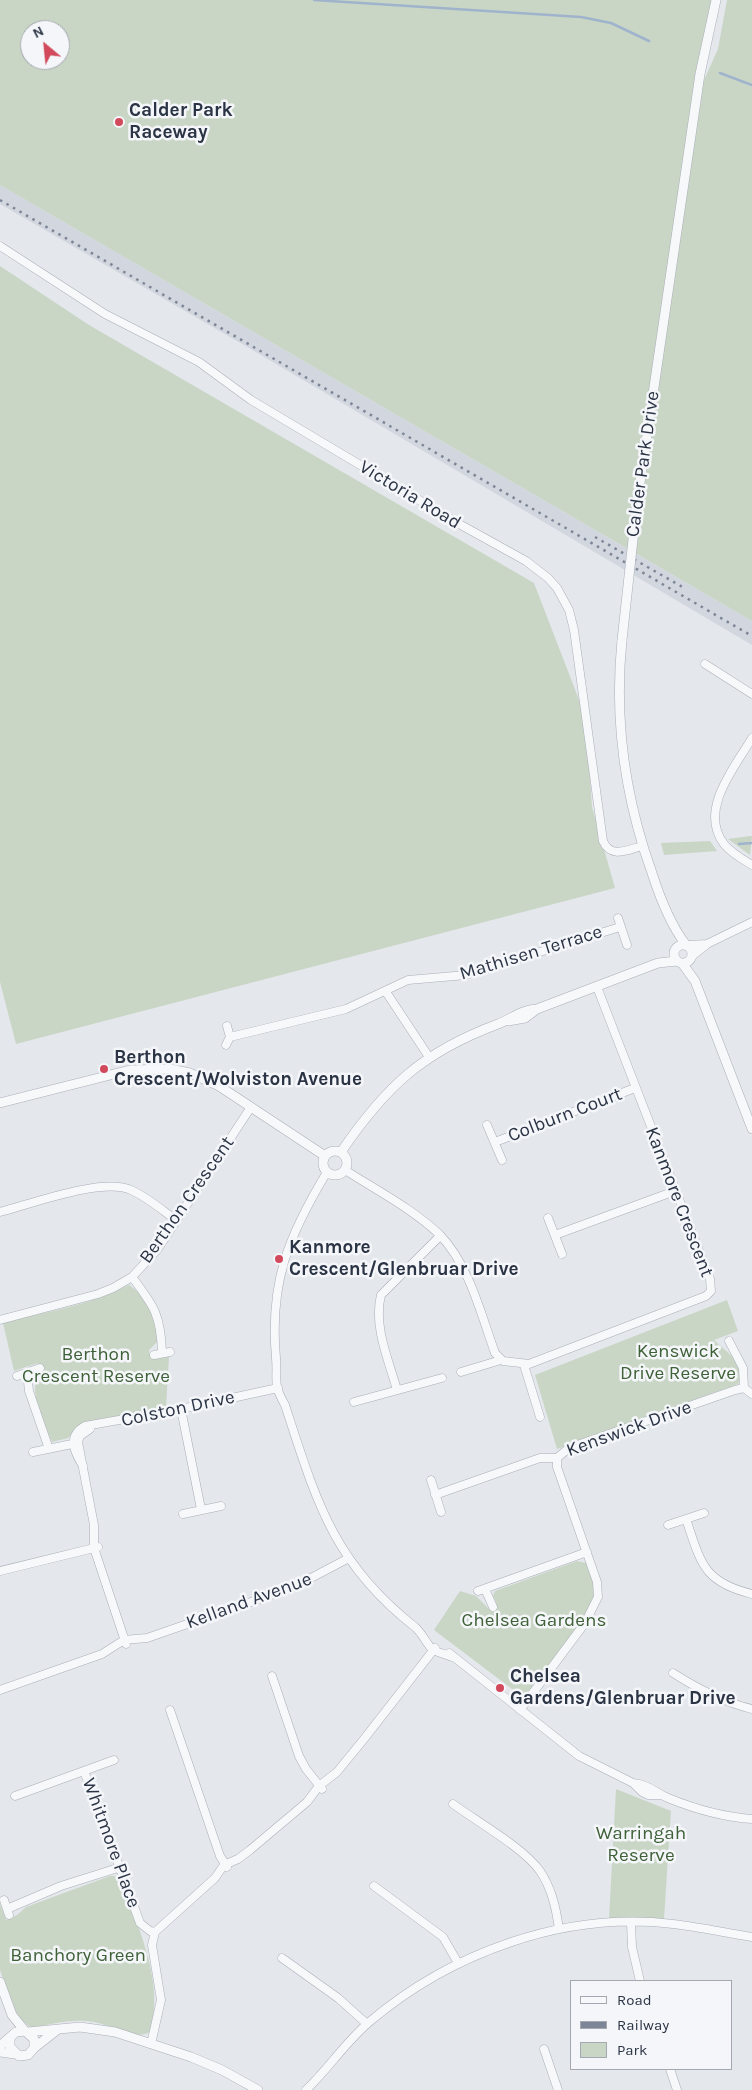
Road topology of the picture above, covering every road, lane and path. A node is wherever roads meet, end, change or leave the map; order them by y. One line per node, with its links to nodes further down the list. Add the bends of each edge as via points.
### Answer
1 (716, 0): 6 (street, Calder Park Drive, bridge, via 700,74 637,503 622,640 622,746)
2 (0, 246): 6 (street, Victoria Road, via 105,314 199,362 251,400 526,561 548,578 568,610 576,639 603,841 608,849 617,853)
3 (705, 664): 4 (street)
4 (752, 694)
5 (752, 738): 7 (street, via 720,793 715,813 716,827 724,844)
6 (642, 846): 10 (street, Calder Park Drive)
7 (752, 865)
8 (618, 918): 11 (street, Mathisen Terrace)
9 (752, 922): 12 (street)
10 (673, 925): 14 (street, Calder Park Drive); 15 (street, Calder Park Drive)
11 (620, 926): 13 (street, Mathisen Terrace); 21 (street, Mathisen Terrace, via 466,975 408,980)
12 (707, 944): 14 (street); 16 (street)
13 (627, 945)
14 (687, 945): 15 (street); 16 (street, Calder Park Drive, via 692,950)
15 (675, 949): 17 (street, Calder Park Drive); 18 (street)
16 (692, 957): 17 (street); 19 (street)
17 (680, 962): 18 (street); 19 (street)
18 (658, 963): 20 (street)
19 (694, 981): 30 (street)
20 (597, 987): 25 (street, via 537,1009 524,1018 506,1021 467,1036); 26 (street, Kanmore Crescent)
21 (386, 992): 23 (street, Mathisen Terrace, via 332,1013); 25 (street)
22 (226, 1026): 23 (street)
23 (230, 1037): 24 (street)
24 (226, 1045)
25 (429, 1058): 32 (street, via 380,1098)
26 (635, 1088): 31 (street, Colburn Court); 37 (street, Kanmore Crescent)
27 (0, 1103): 28 (street, via 130,1070 154,1068 201,1077)
28 (251, 1107): 33 (street); 40 (street, Berthon Crescent)
29 (488, 1125): 31 (street, Colburn Court)
30 (752, 1130)
31 (495, 1142): 34 (street, Colburn Court)
32 (341, 1152): 33 (street, via 330,1152); 35 (street, via 346,1158)
33 (325, 1156): 36 (street, via 323,1163)
34 (502, 1160)
35 (345, 1170): 36 (street, via 334,1175); 42 (street)
36 (327, 1172): 55 (street, via 300,1218 280,1275 275,1319 276,1360 280,1374)
37 (675, 1191): 41 (street); 49 (street, Kanmore Crescent, via 710,1279 712,1288 709,1294)
38 (0, 1212): 40 (street, via 113,1185 130,1190)
39 (548, 1218): 41 (street)
40 (176, 1220): 44 (street, Berthon Crescent, via 157,1250)
41 (555, 1235): 43 (street)
42 (440, 1236): 48 (street, via 467,1279 495,1353); 57 (street, via 381,1295 378,1321)
43 (562, 1254)
44 (132, 1277): 45 (street, Berthon Crescent, via 98,1294); 47 (street, via 157,1311 166,1352)
45 (0, 1320)
46 (729, 1341): 56 (street, via 744,1368)
47 (154, 1355)
48 (501, 1360): 49 (street); 51 (street)
49 (524, 1365): 61 (street)
50 (40, 1368): 52 (street)
51 (461, 1372)
52 (27, 1373): 53 (street); 63 (street)
53 (17, 1376)
54 (442, 1378): 57 (street)
55 (277, 1387): 60 (street, Colston Drive); 77 (street, via 286,1400 322,1513)
56 (744, 1388): 58 (street); 65 (street, Kenswick Drive, via 569,1448)
57 (397, 1390): 59 (street)
58 (752, 1394)
59 (354, 1402)
60 (181, 1409): 62 (street, Colston Drive, via 99,1426 85,1431); 69 (street)
61 (540, 1418)
62 (76, 1443): 63 (street); 75 (street, via 98,1531)
63 (49, 1449): 64 (street)
64 (33, 1452)
65 (557, 1458): 67 (street, via 540,1458); 76 (street, Kenswick Drive, via 557,1467)
66 (431, 1480): 67 (street)
67 (435, 1495): 70 (street)
68 (221, 1506): 69 (street)
69 (201, 1509): 72 (street)
70 (441, 1512)
71 (704, 1513): 73 (street)
72 (182, 1514)
73 (686, 1519): 74 (street); 79 (street, via 698,1555 717,1582)
74 (668, 1525)
75 (96, 1547): 78 (street); 81 (street, via 104,1562 103,1570)
76 (587, 1552): 80 (street, via 481,1590); 88 (street, Kenswick Drive, via 597,1582 598,1597 575,1638)
77 (347, 1558): 81 (street, Kelland Avenue, via 294,1587 147,1638 136,1645); 82 (street, via 385,1603)
78 (0, 1571)
79 (752, 1594)
80 (493, 1607)
81 (125, 1642): 85 (street, Kelland Avenue, via 111,1654 102,1654)
82 (434, 1648): 88 (street, via 452,1657); 91 (street, via 332,1782)
83 (673, 1673): 86 (street, via 732,1704)
84 (272, 1676): 91 (street, via 300,1756)
85 (0, 1690)
86 (752, 1709)
87 (170, 1710): 95 (street, via 218,1850)
88 (520, 1710): 94 (street, via 579,1756 633,1783 645,1794 660,1795 689,1806)
89 (114, 1760): 90 (street, Whitmore Place)
90 (84, 1771): 92 (street, Whitmore Place); 96 (street, Whitmore Place)
91 (320, 1787): 95 (street, via 316,1800 301,1808 250,1850 245,1859)
92 (15, 1796)
93 (453, 1804): 100 (street, via 511,1845 539,1870 555,1902)
94 (752, 1820)
95 (227, 1865): 101 (street, via 218,1880)
96 (121, 1866): 98 (street, via 61,1886 8,1912); 101 (street, Whitmore Place, via 138,1916)
97 (374, 1886): 104 (street, via 444,1937)
98 (4, 1900)
99 (631, 1923): 100 (street); 102 (street, via 672,1924); 105 (street, via 632,1947)
100 (559, 1929): 104 (street, via 506,1943)
101 (152, 1930): 112 (street, via 161,2000)
102 (752, 1936)
103 (282, 1958): 108 (street, via 338,1998)
104 (458, 1963): 108 (street, via 407,1993)
105 (640, 1980)
106 (0, 1982): 107 (street)
107 (12, 2015): 110 (street); 111 (street)
108 (367, 2024): 119 (street)
109 (57, 2030): 110 (street); 112 (street, via 97,2028); 114 (street)
110 (27, 2031): 111 (street, via 16,2032); 114 (street, via 34,2039)
111 (11, 2037): 113 (street); 117 (street, via 10,2047)
112 (151, 2044): 120 (street, via 222,2070)
113 (0, 2046)
114 (34, 2048): 117 (street, via 28,2055)
115 (544, 2049): 121 (street)
116 (0, 2052): 117 (street)
117 (15, 2054)
118 (670, 2070): 122 (street)
119 (309, 2088)
120 (258, 2090)
121 (558, 2090)
122 (677, 2090)

